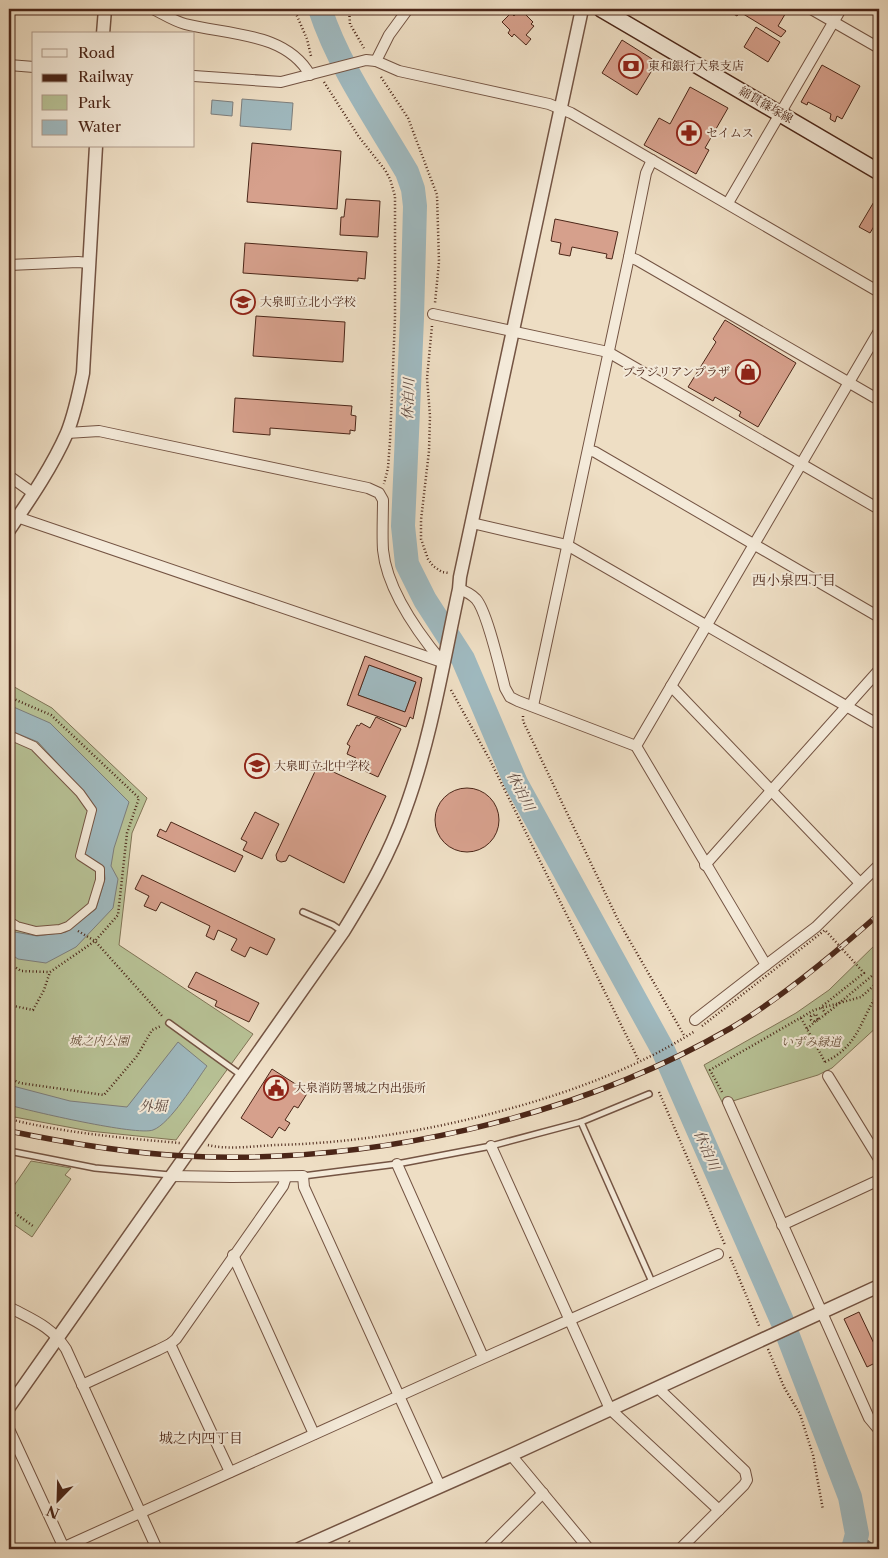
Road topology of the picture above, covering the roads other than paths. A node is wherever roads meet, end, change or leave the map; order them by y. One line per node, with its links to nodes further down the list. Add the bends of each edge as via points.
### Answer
1 (105, 9): 9 (street)
2 (153, 9): 14 (street, via 184,24 274,43 305,65)
3 (408, 9): 11 (street)
4 (582, 9): 16 (street)
5 (601, 9): 17 (main road, 綿貫篠塚線)
6 (811, 9): 8 (street)
7 (841, 9): 8 (street)
8 (834, 22): 10 (street); 17 (street)
9 (103, 32)
10 (879, 48)
11 (371, 61): 14 (street); 16 (street, via 399,71)
12 (9, 65): 13 (street)
13 (32, 67)
14 (310, 75): 15 (street, via 281,82)
15 (195, 76)
16 (560, 108): 19 (street); 27 (street)
17 (780, 113): 20 (main road, 綿貫篠塚線); 21 (street)
18 (96, 148): 23 (street)
19 (652, 160): 21 (street); 22 (street, via 646,173)
20 (879, 172)
21 (728, 203): 25 (street)
22 (629, 257): 29 (street); 30 (street)
23 (89, 263): 24 (street); 32 (street, via 83,373)
24 (9, 266)
25 (879, 292)
26 (434, 314): 27 (street)
27 (513, 330): 29 (street); 39 (street)
28 (879, 331): 30 (street)
29 (608, 352): 33 (street); 34 (street)
30 (849, 383): 31 (street); 34 (street)
31 (879, 400)
32 (67, 433): 36 (street); 46 (street, via 99,431 368,488 379,493 383,500 383,551 388,575 423,638)
33 (588, 450): 41 (street); 42 (street)
34 (802, 464): 37 (street); 41 (street)
35 (9, 476): 36 (street)
36 (33, 493): 38 (street)
37 (879, 509)
38 (17, 517): 40 (street); 46 (street)
39 (472, 523): 42 (street); 43 (street)
40 (9, 530)
41 (754, 543): 44 (street); 45 (street)
42 (567, 545): 45 (street); 49 (street)
43 (459, 589): 46 (street); 49 (street, via 479,603 510,697)
44 (879, 616)
45 (706, 625): 48 (street); 50 (street)
46 (443, 662): 60 (street, via 428,734 405,811 370,888)
47 (879, 670): 50 (street)
48 (671, 686): 53 (street); 54 (street)
49 (532, 706): 53 (street)
50 (847, 706): 51 (street); 54 (street)
51 (879, 725)
52 (9, 735): 59 (street, via 34,746 80,793 92,810 80,856 100,869 92,906 68,926 36,931)
53 (636, 746): 55 (street)
54 (771, 791): 55 (street); 57 (street)
55 (705, 865): 61 (street)
56 (879, 865): 57 (street)
57 (860, 883): 61 (street, via 816,927)
58 (303, 912): 60 (lane)
59 (9, 921)
60 (343, 932): 64 (street)
61 (766, 965): 63 (street)
62 (170, 1023): 64 (lane)
63 (699, 1023)
64 (241, 1075): 73 (street)
65 (828, 1076): 71 (street)
66 (649, 1094): 68 (lane)
67 (728, 1102): 77 (street)
68 (581, 1122): 69 (lane); 80 (lane)
69 (491, 1146): 72 (lane); 84 (street)
70 (9, 1151): 73 (lane, via 95,1168)
71 (879, 1159)
72 (397, 1164): 74 (lane); 87 (street)
73 (171, 1176): 75 (street); 85 (street)
74 (303, 1176): 75 (street); 90 (street, via 304,1187)
75 (286, 1177): 79 (street, via 283,1186)
76 (879, 1180): 77 (street)
77 (782, 1225): 83 (street)
78 (718, 1254): 80 (street)
79 (233, 1255): 86 (street); 97 (street)
80 (652, 1282): 84 (street)
81 (879, 1286): 83 (street)
82 (9, 1307): 85 (street)
83 (821, 1313): 89 (street); 94 (street)
84 (569, 1319): 87 (street); 92 (street)
85 (58, 1336): 88 (street); 91 (street)
86 (170, 1344): 88 (street); 99 (street)
87 (483, 1357): 90 (street)
88 (82, 1385): 103 (street)
89 (658, 1388): 92 (street); 102 (street, via 745,1472 747,1480 744,1485)
90 (398, 1397): 97 (street); 100 (street)
91 (9, 1407)
92 (610, 1409): 98 (street); 102 (street)
93 (879, 1413): 94 (street)
94 (869, 1418): 96 (street)
95 (9, 1429): 105 (street)
96 (879, 1430)
97 (314, 1434): 99 (street)
98 (511, 1455): 100 (street); 101 (street)
99 (230, 1472): 103 (street)
100 (440, 1486): 107 (street)
101 (543, 1493): 108 (street); 109 (street)
102 (719, 1510): 104 (street)
103 (139, 1512): 105 (street); 106 (street)
104 (682, 1547)
105 (62, 1548)
106 (156, 1549)
107 (299, 1549)
108 (487, 1549)
109 (589, 1549)

